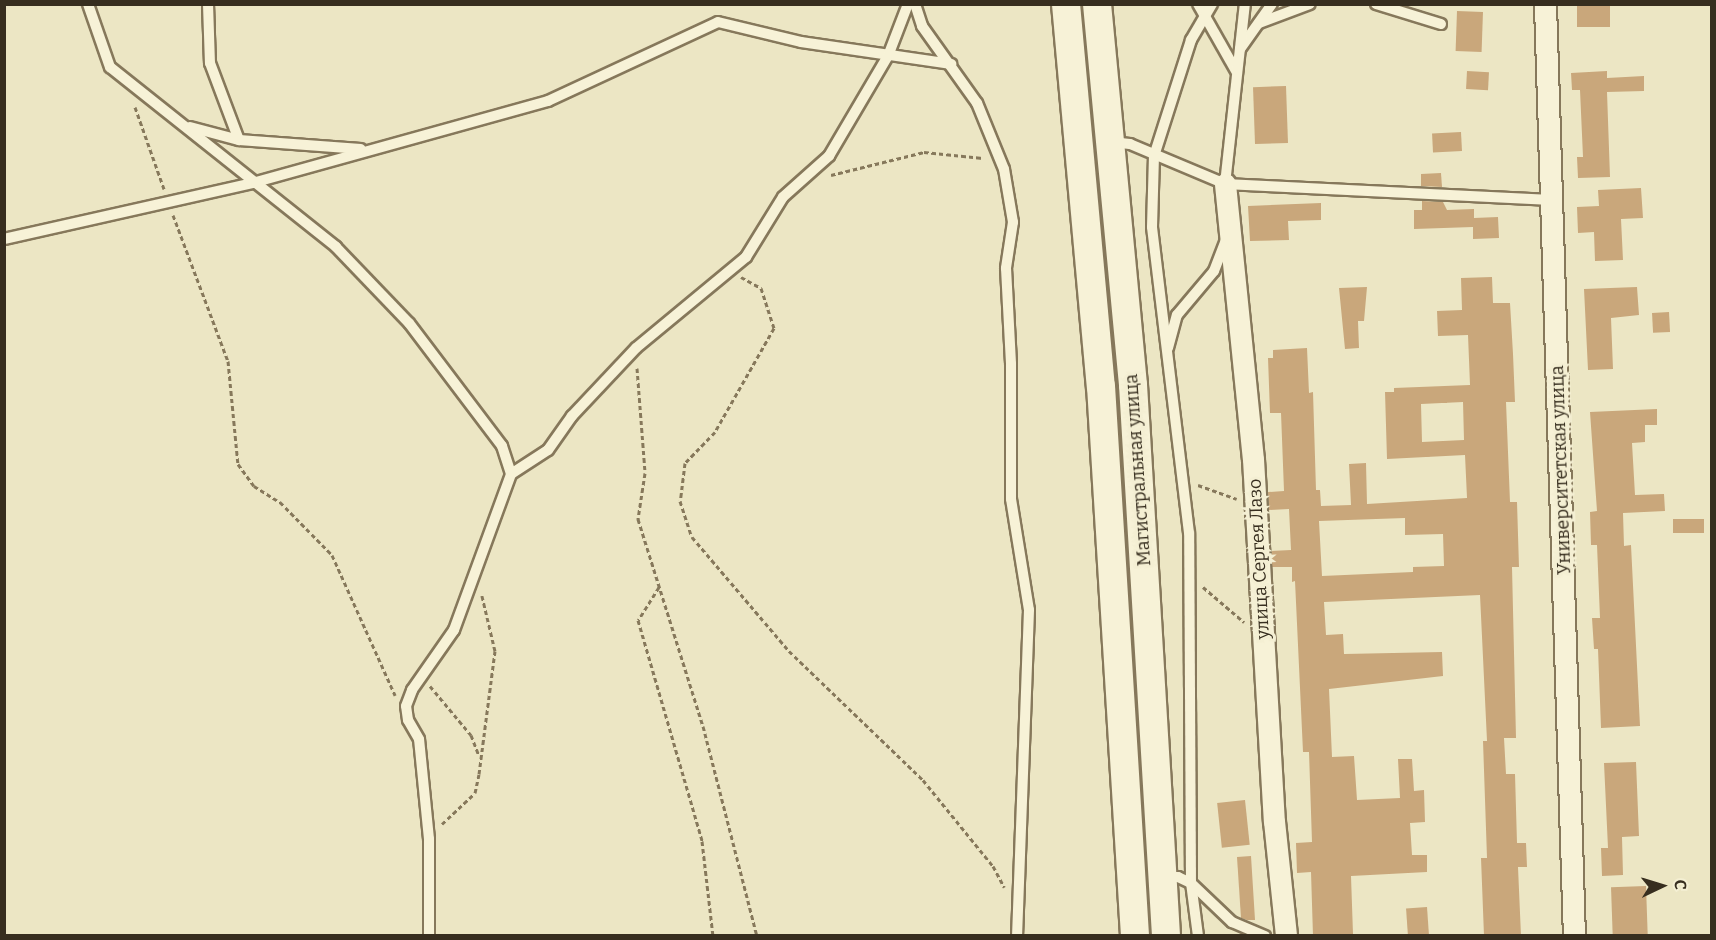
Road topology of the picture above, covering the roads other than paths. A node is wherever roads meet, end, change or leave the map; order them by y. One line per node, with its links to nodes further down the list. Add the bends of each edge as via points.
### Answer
1 (88, 4): 21 (lane, via 110,68)
2 (208, 4): 22 (lane, via 210,63)
3 (908, 4): 18 (lane)
4 (915, 4): 19 (lane, via 922,26)
5 (1066, 4): 37 (main road, Магистральная улица, via 1101,387)
6 (1097, 4): 23 (main road, Магистральная улица)
7 (1198, 4): 14 (lane)
8 (1212, 4): 14 (lane)
9 (1245, 4): 17 (lane)
10 (1272, 4): 15 (lane)
11 (1310, 4): 15 (lane)
12 (1376, 4): 16 (lane)
13 (1545, 4): 28 (street, Университетская улица)
14 (1205, 16): 20 (lane); 25 (lane, via 1191,40)
15 (1259, 23): 17 (lane)
16 (1441, 24)
17 (1238, 52): 20 (lane)
18 (888, 56): 19 (lane); 24 (lane, via 801,42 718,22 548,101); 32 (lane, via 829,156 783,197 746,256 636,348 572,416 548,450)
19 (951, 64): 36 (lane, via 977,103 1000,160 1013,222 1006,268 1011,499 1029,610)
20 (1236, 72): 27 (lane)
21 (185, 126): 22 (lane); 26 (lane)
22 (239, 140): 24 (lane)
23 (1110, 142): 25 (lane, via 1130,144); 33 (main road, Магистральная улица, via 1133,385)
24 (373, 150): 26 (lane)
25 (1154, 156): 27 (lane); 31 (lane, via 1152,227)
26 (256, 182): 30 (lane); 32 (lane, via 336,248 409,323 502,446)
27 (1225, 184): 28 (lane); 29 (street, улица Сергея Лазо)
28 (1552, 200): 42 (street, Университетская улица)
29 (1230, 230): 31 (lane, via 1214,271 1177,315); 41 (street, улица Сергея Лазо, via 1256,504 1274,821)
30 (4, 239)
31 (1166, 357): 34 (lane, via 1190,575)
32 (511, 474): 35 (lane, via 454,630 406,706 408,720 419,739 429,839)
33 (1163, 877): 34 (lane, via 1178,877); 38 (main road, Магистральная улица)
34 (1191, 883): 39 (lane); 40 (lane, via 1232,922)
35 (429, 936)
36 (1017, 936)
37 (1135, 936)
38 (1166, 936)
39 (1198, 936)
40 (1265, 936)
41 (1286, 936)
42 (1574, 936)

